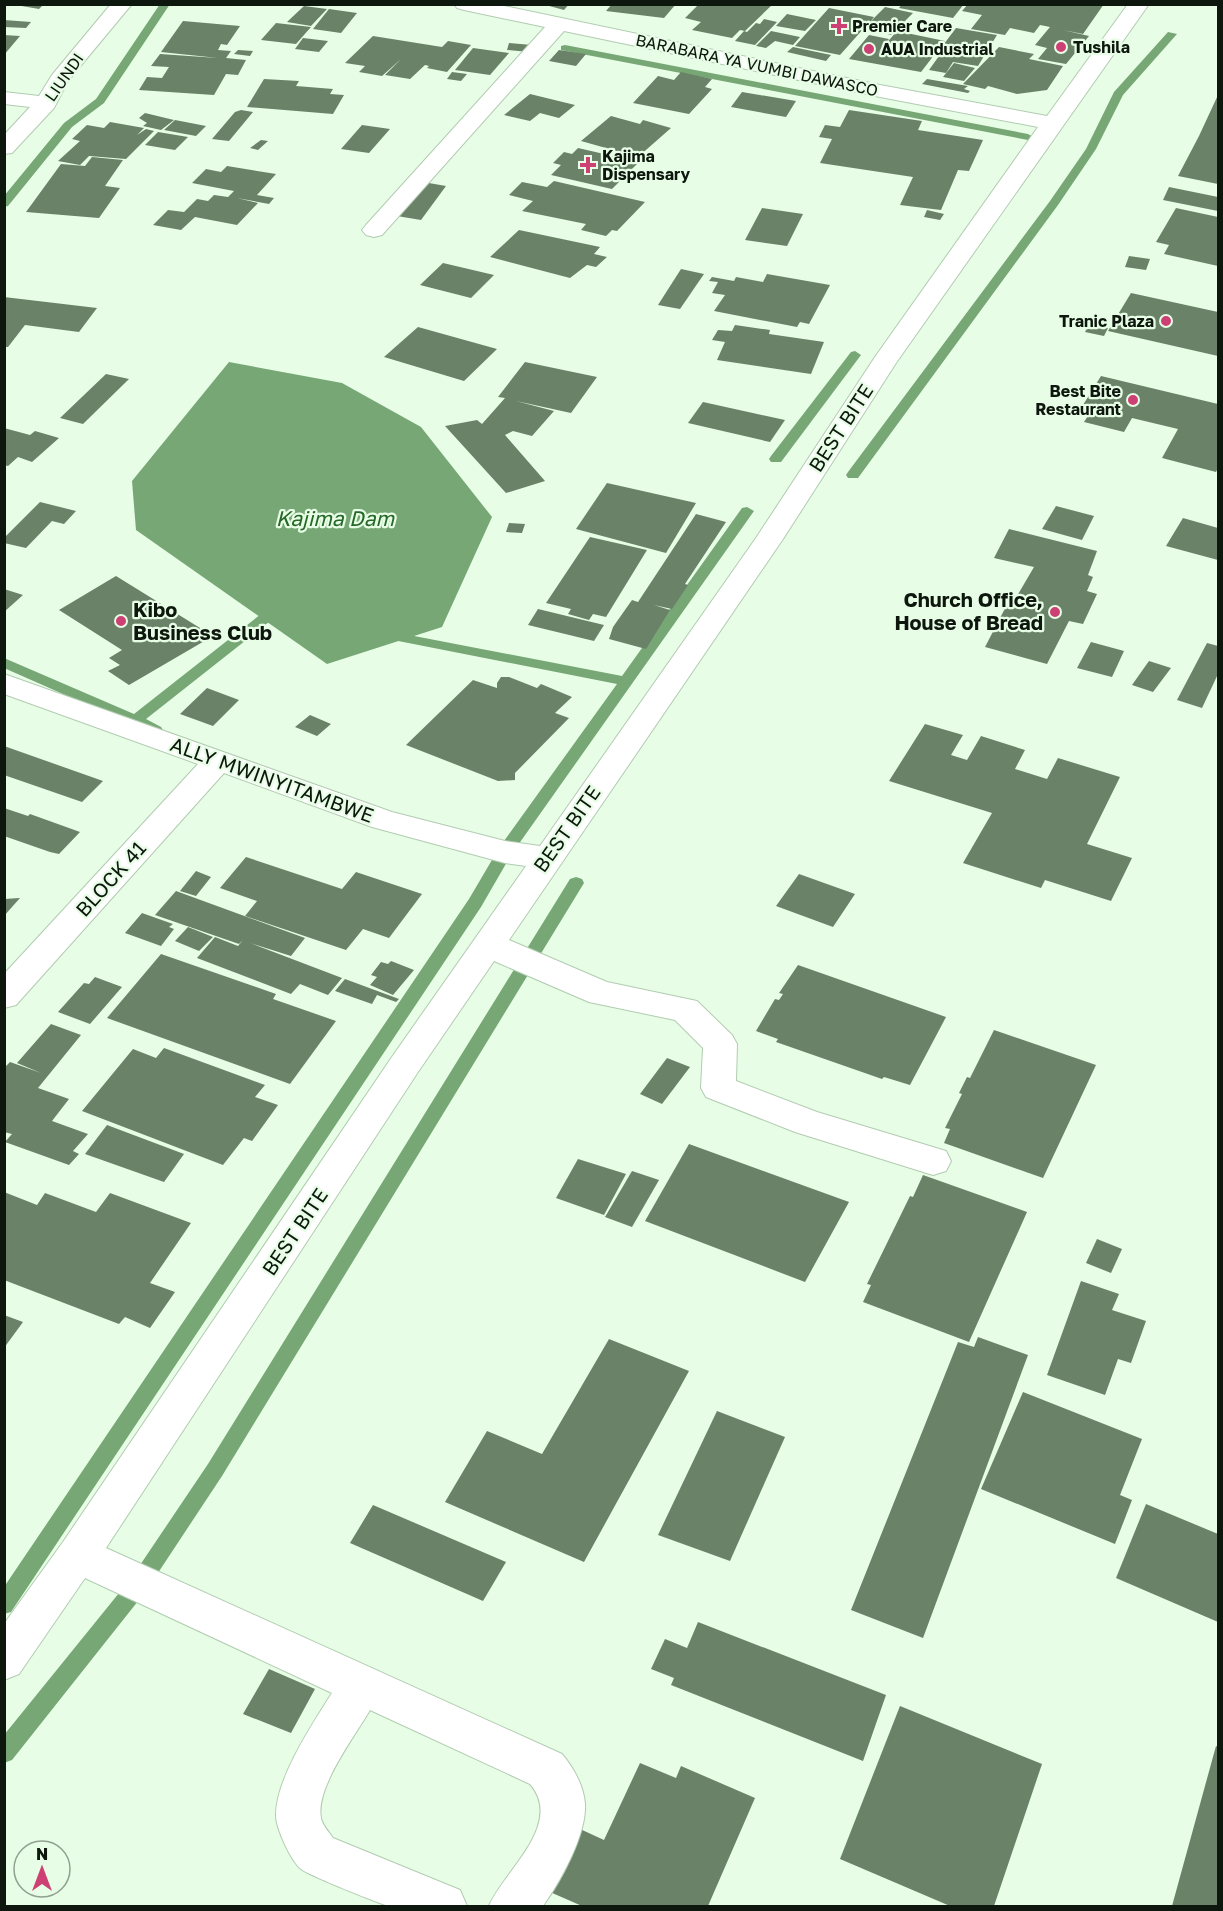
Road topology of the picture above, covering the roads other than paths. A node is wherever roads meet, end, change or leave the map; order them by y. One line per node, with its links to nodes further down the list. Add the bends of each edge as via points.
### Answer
1 (122, 4): 6 (street, LIUNDI, via 59,79)
2 (464, 4): 4 (street, BARABARA YA VUMBI DAWASCO)
3 (1139, 4): 7 (street, BEST BITE)
4 (560, 23): 7 (street, BARABARA YA VUMBI DAWASCO); 9 (street)
5 (4, 98): 6 (street)
6 (46, 102): 8 (street, LIUNDI)
7 (1052, 123): 12 (street, BEST BITE, via 890,352 769,539)
8 (4, 148)
9 (374, 230)
10 (4, 683): 11 (street, ALLY MWINYITAMBWE)
11 (218, 761): 12 (street, ALLY MWINYITAMBWE, via 383,820 505,852); 14 (street, BLOCK 41)
12 (546, 858): 13 (street, BEST BITE)
13 (488, 944): 15 (street, via 601,993 685,1010 720,1044 718,1088 807,1122); 16 (street, BEST BITE)
14 (4, 996)
15 (933, 1161)
16 (78, 1555): 17 (street, BEST BITE); 18 (street)
17 (4, 1660)
18 (362, 1684): 19 (street, via 299,1797 298,1818 305,1838 317,1854); 20 (street, via 546,1769 556,1780 564,1808 560,1823 537,1877)
19 (444, 1906)
20 (512, 1906)

